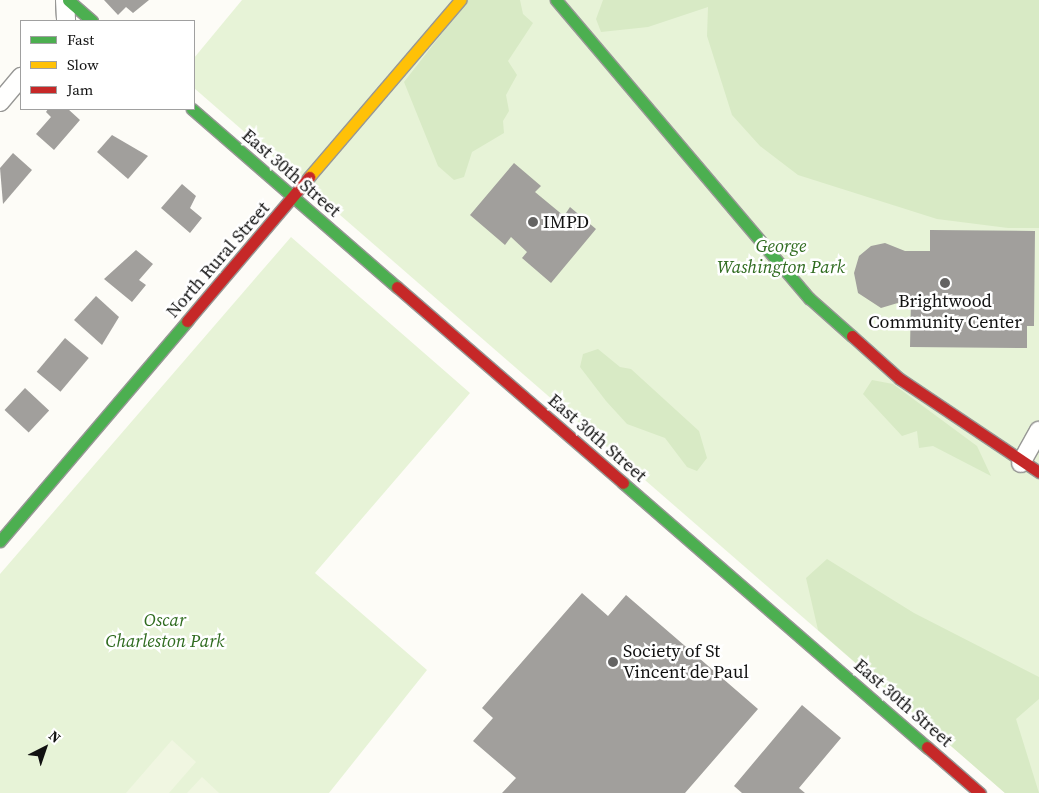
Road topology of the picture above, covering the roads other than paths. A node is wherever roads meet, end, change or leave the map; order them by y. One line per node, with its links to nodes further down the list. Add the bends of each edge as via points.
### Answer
1 (66, 0): 4 (street); 5 (street)
2 (460, 0): 9 (street, North Rural Street)
3 (556, 0): 11 (street, via 810,298 900,379)
4 (66, 20)
5 (91, 20)
6 (20, 78): 7 (street)
7 (0, 102)
8 (193, 110): 9 (street, East 30th Street)
9 (294, 198): 13 (street, North Rural Street); 14 (street, East 30th Street)
10 (1039, 431): 11 (street)
11 (1021, 463): 12 (street)
12 (1039, 472)
13 (0, 541)
14 (980, 793)

